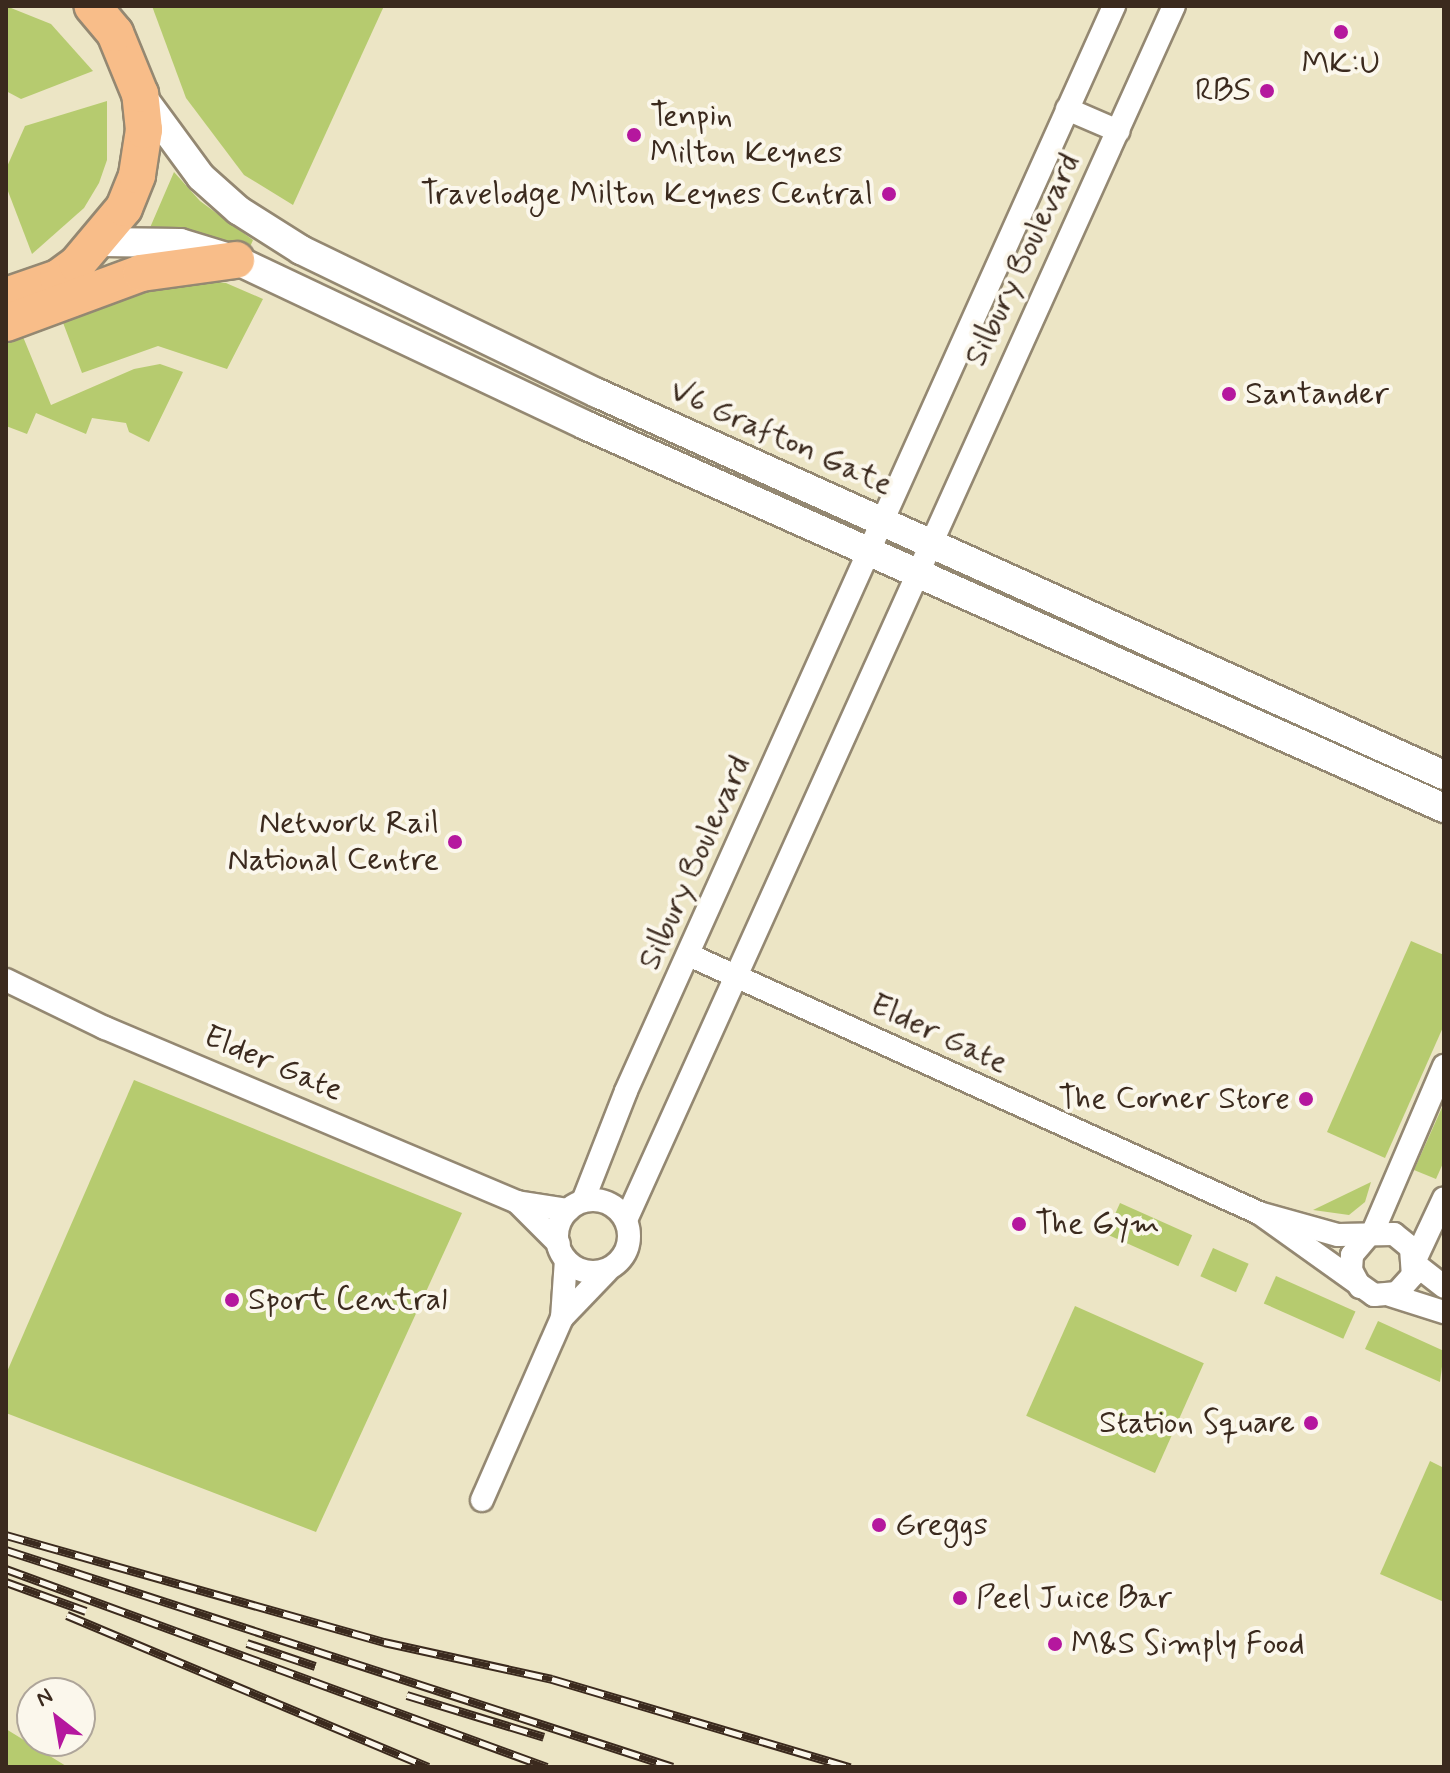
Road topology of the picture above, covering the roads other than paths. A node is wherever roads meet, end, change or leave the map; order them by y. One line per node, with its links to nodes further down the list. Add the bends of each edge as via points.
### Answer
1 (92, 6): 4 (main road)
2 (1114, 6): 5 (street, Silbury Boulevard)
3 (1174, 6): 6 (street, Silbury Boulevard)
4 (128, 57): 7 (main road, via 144,130 137,175 124,208); 11 (street, V6 Grafton Gate, via 201,177 261,227 597,393)
5 (1067, 109): 6 (street); 11 (street, Silbury Boulevard)
6 (1118, 131): 12 (street, Silbury Boulevard)
7 (101, 242): 8 (street, via 180,243); 9 (main road)
8 (236, 260): 9 (main road); 13 (street)
9 (68, 286): 10 (main road)
10 (9, 309)
11 (881, 520): 12 (street, V6 Grafton Gate); 13 (street, Silbury Boulevard)
12 (933, 542): 14 (street, Silbury Boulevard); 15 (street, V6 Grafton Gate)
13 (867, 551): 14 (street); 17 (street, Silbury Boulevard)
14 (918, 575): 16 (street); 18 (street)
15 (1444, 775)
16 (1444, 808)
17 (689, 955): 18 (street, Elder Gate); 23 (street, Silbury Boulevard)
18 (738, 976): 24 (street, Elder Gate, via 1112,1151); 25 (street)
19 (6, 980): 22 (street, Elder Gate, via 105,1028)
20 (1444, 1066): 26 (street)
21 (1444, 1198): 28 (street)
22 (517, 1202): 23 (street, Elder Gate); 27 (street, Elder Gate)
23 (576, 1205): 25 (street, via 600,1201); 27 (street)
24 (1259, 1213): 26 (street, via 1338,1235); 30 (street)
25 (626, 1220): 29 (street, via 628,1246)
26 (1370, 1234): 28 (street, via 1401,1238); 30 (street, via 1352,1255 1351,1270)
27 (562, 1252): 29 (street, via 577,1269); 34 (street)
28 (1415, 1262): 31 (street); 32 (street, via 1409,1282)
29 (607, 1271): 34 (street)
30 (1360, 1287): 32 (street, via 1374,1295)
31 (1444, 1287)
32 (1390, 1295): 33 (street)
33 (1444, 1312)
34 (562, 1318): 35 (street)
35 (482, 1500)

